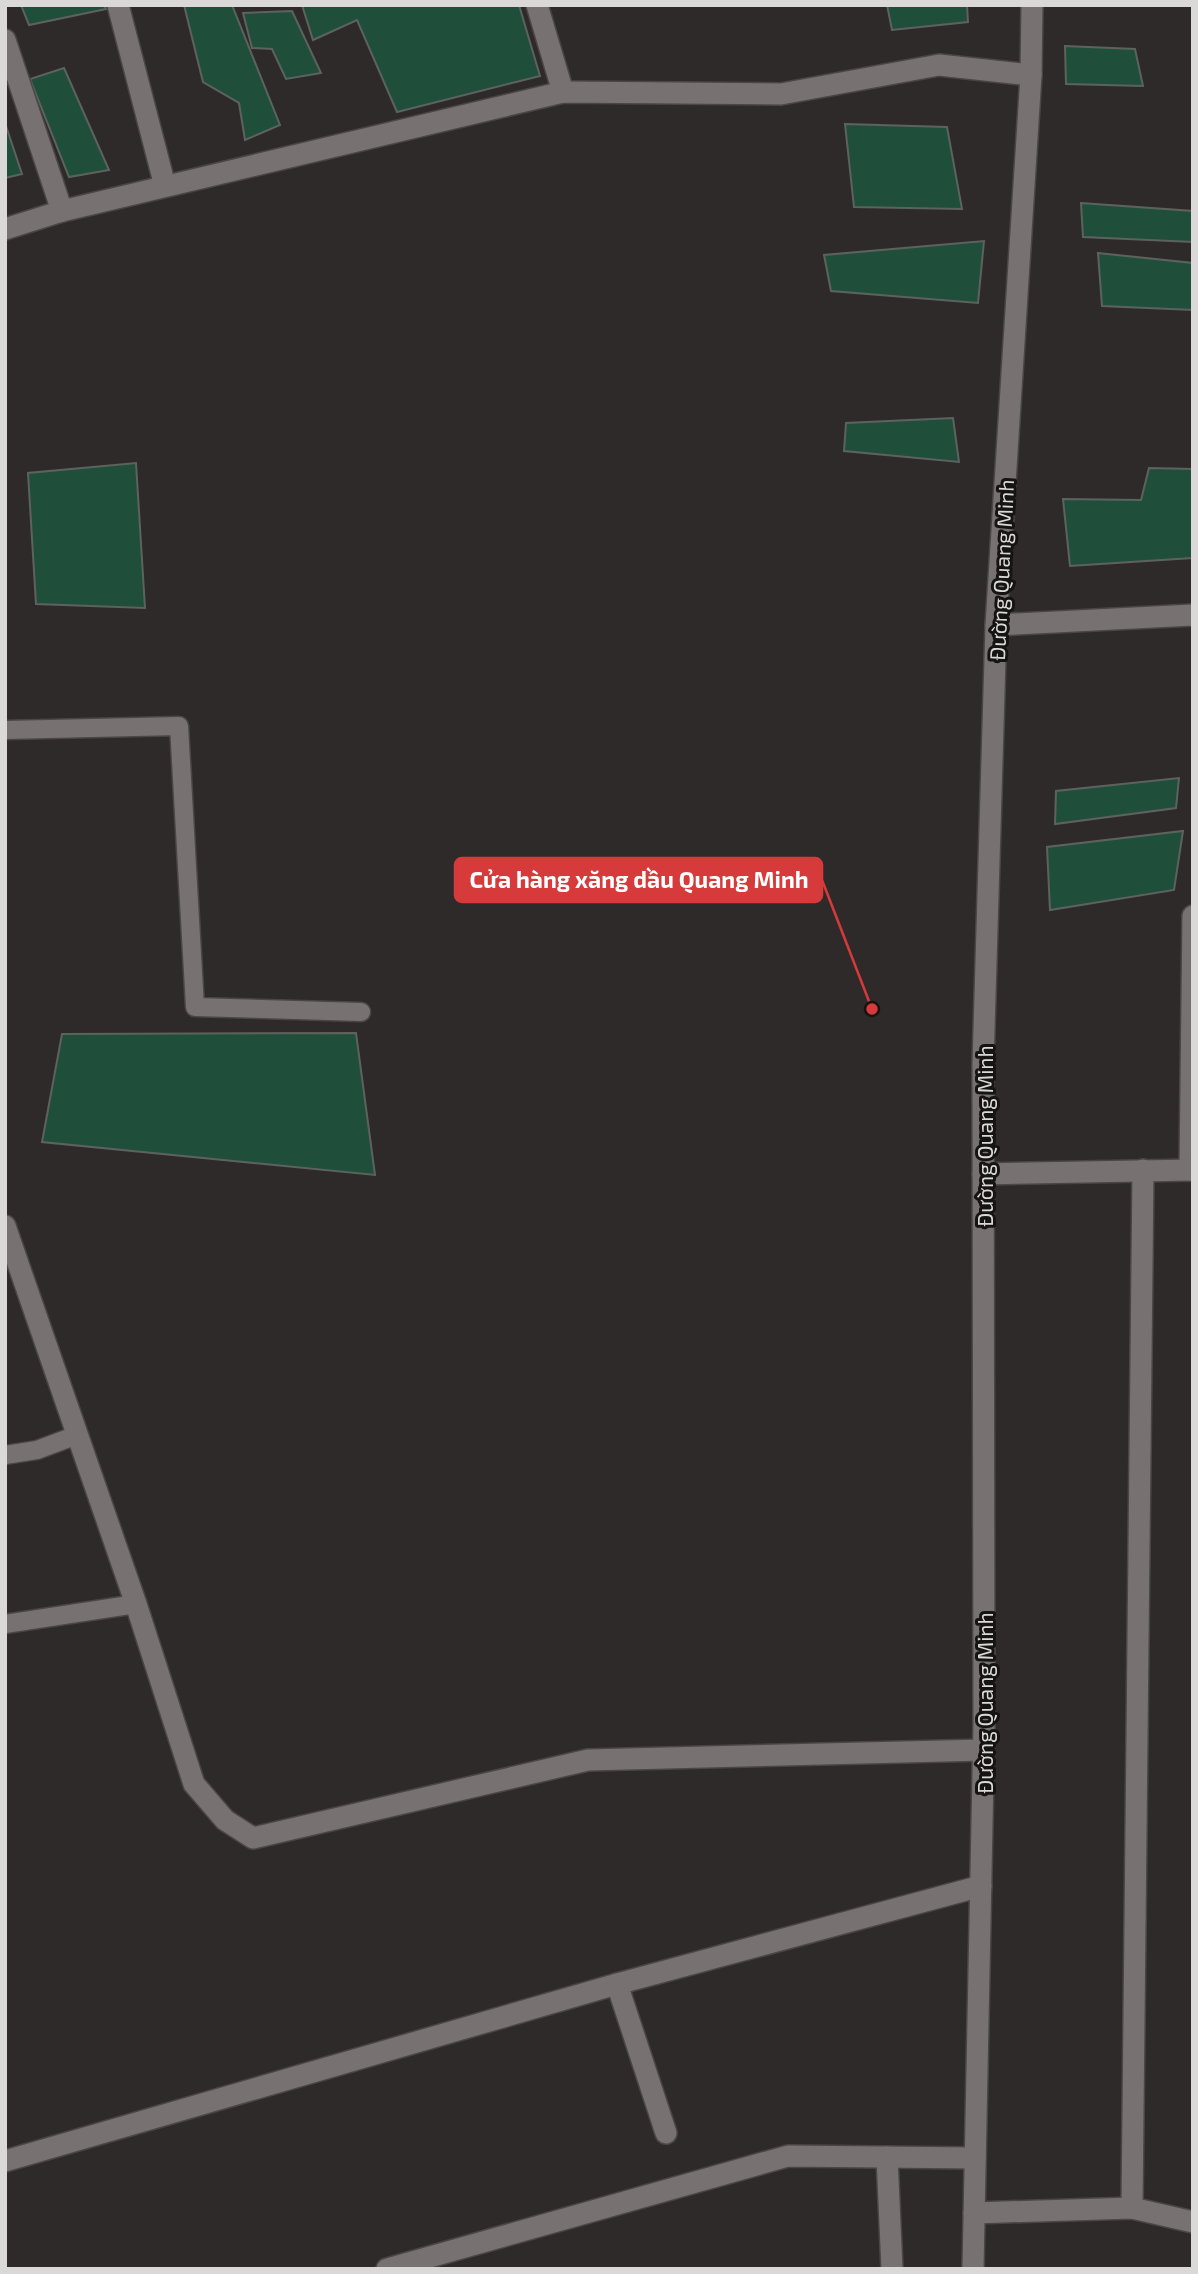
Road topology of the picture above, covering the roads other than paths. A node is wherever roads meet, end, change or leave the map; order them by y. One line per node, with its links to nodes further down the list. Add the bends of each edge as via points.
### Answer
1 (117, 5): 7 (street)
2 (537, 5): 6 (street)
3 (1032, 5): 5 (street, Đường Quang Minh)
4 (5, 40): 8 (street)
5 (1031, 75): 6 (street, via 939,65 782,94); 11 (street, Đường Quang Minh)
6 (563, 92): 7 (street)
7 (165, 186): 8 (street)
8 (62, 211): 9 (street)
9 (5, 229)
10 (1193, 615): 11 (street)
11 (996, 625): 17 (street, Đường Quang Minh)
12 (5, 730): 14 (lane, via 178,726 195,1007)
13 (1193, 916): 16 (street)
14 (361, 1012)
15 (1143, 1170): 16 (street); 17 (street); 30 (street)
16 (1191, 1170)
17 (983, 1174): 23 (street, Đường Quang Minh)
18 (5, 1226): 19 (street)
19 (77, 1435): 20 (lane, via 37,1450); 21 (street)
20 (5, 1455)
21 (136, 1604): 22 (lane); 23 (street, via 194,1784 225,1820 253,1838 588,1760)
22 (5, 1624)
23 (984, 1750): 24 (street, Đường Quang Minh)
24 (981, 1886): 25 (street); 28 (street, Đường Quang Minh)
25 (617, 1984): 26 (street); 29 (street)
26 (666, 2133)
27 (887, 2157): 28 (street); 33 (street, via 788,2156); 34 (street)
28 (975, 2158): 31 (street, Đường Quang Minh)
29 (5, 2161)
30 (1132, 2208): 31 (street); 32 (street)
31 (974, 2213): 35 (street, Đường Quang Minh)
32 (1193, 2222)
33 (387, 2269)
34 (892, 2269)
35 (973, 2269)

